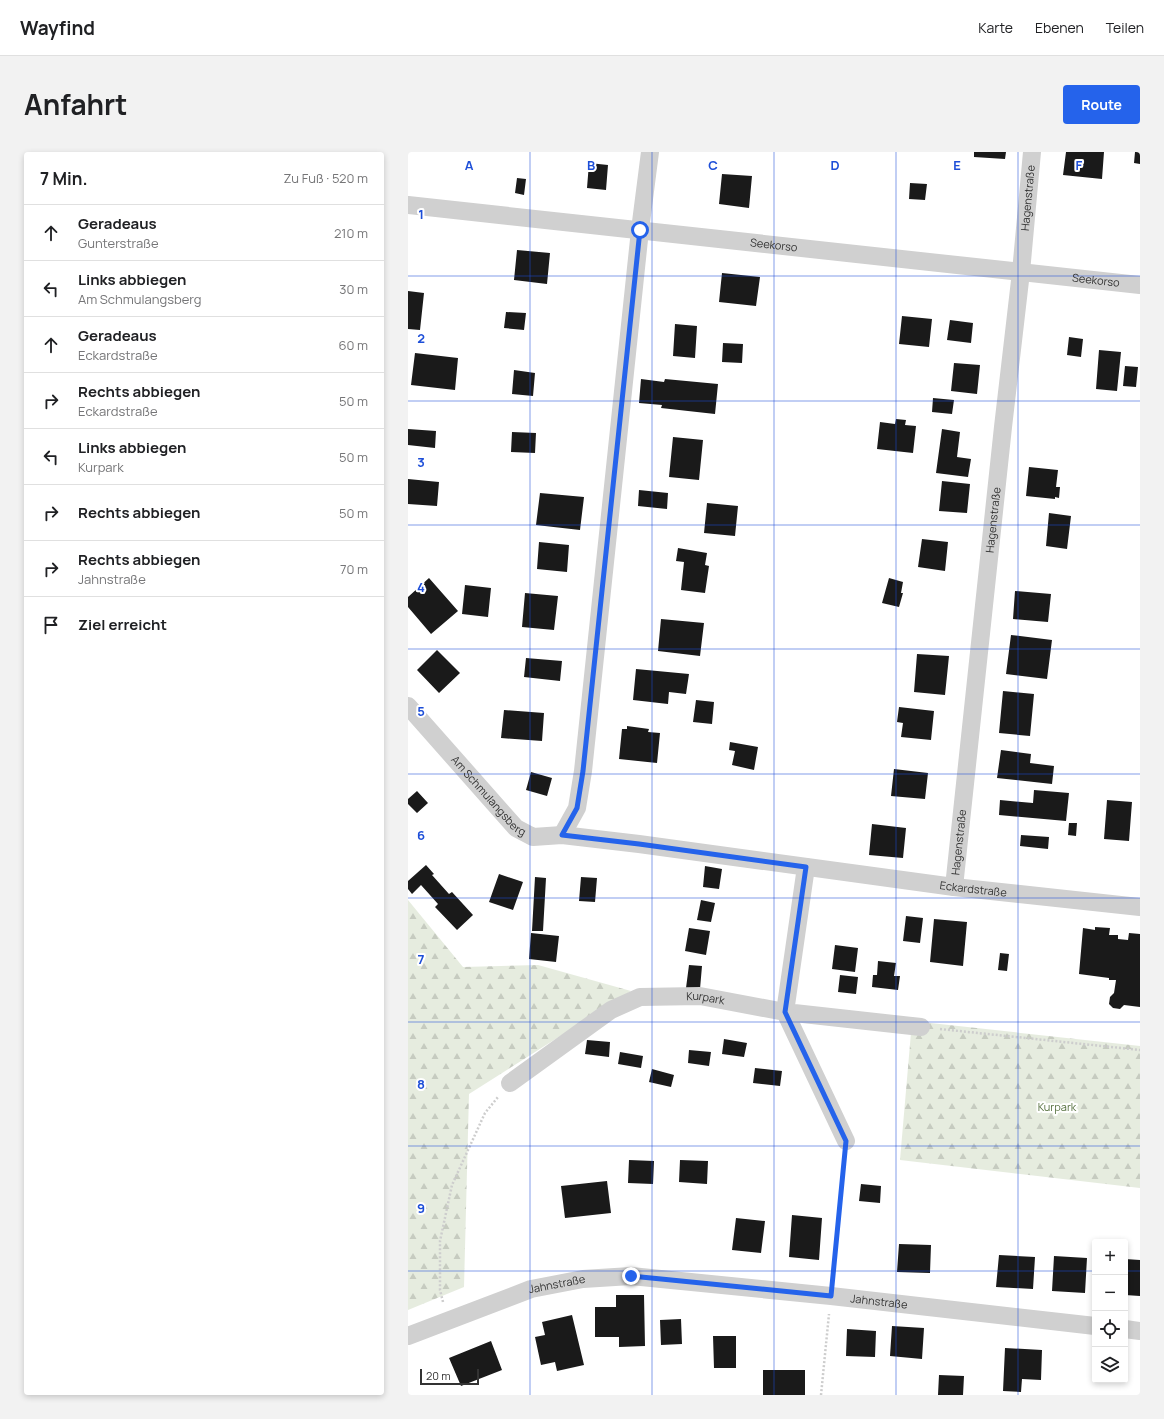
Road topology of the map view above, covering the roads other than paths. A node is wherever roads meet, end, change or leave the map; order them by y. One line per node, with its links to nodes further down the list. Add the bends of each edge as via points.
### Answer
1 (650, 152): 4 (street)
2 (1032, 152): 5 (street, Hagenstraße)
3 (408, 205): 4 (street, Seekorso)
4 (640, 230): 5 (street, Seekorso); 8 (street, via 583,771 577,808)
5 (1021, 272): 6 (street, Seekorso); 11 (street, Hagenstraße)
6 (1140, 285)
7 (408, 706): 8 (street, Am Schmulangsberg, via 516,828 533,837)
8 (562, 835): 9 (street, Am Schmulangsberg)
9 (639, 844): 10 (street, Eckardstraße)
10 (806, 867): 11 (street, Eckardstraße); 13 (street)
11 (954, 887): 12 (street, Eckardstraße)
12 (1140, 907)
13 (785, 1012): 14 (street); 15 (street, Kurpark, via 700,996 640,997 611,1010); 16 (street)
14 (921, 1027)
15 (510, 1083)
16 (846, 1141)
17 (1092, 1326): 20 (street, Jahnstraße, via 631,1276 583,1279 531,1289)
18 (1128, 1329): 19 (street)
19 (1140, 1331)
20 (408, 1336)

